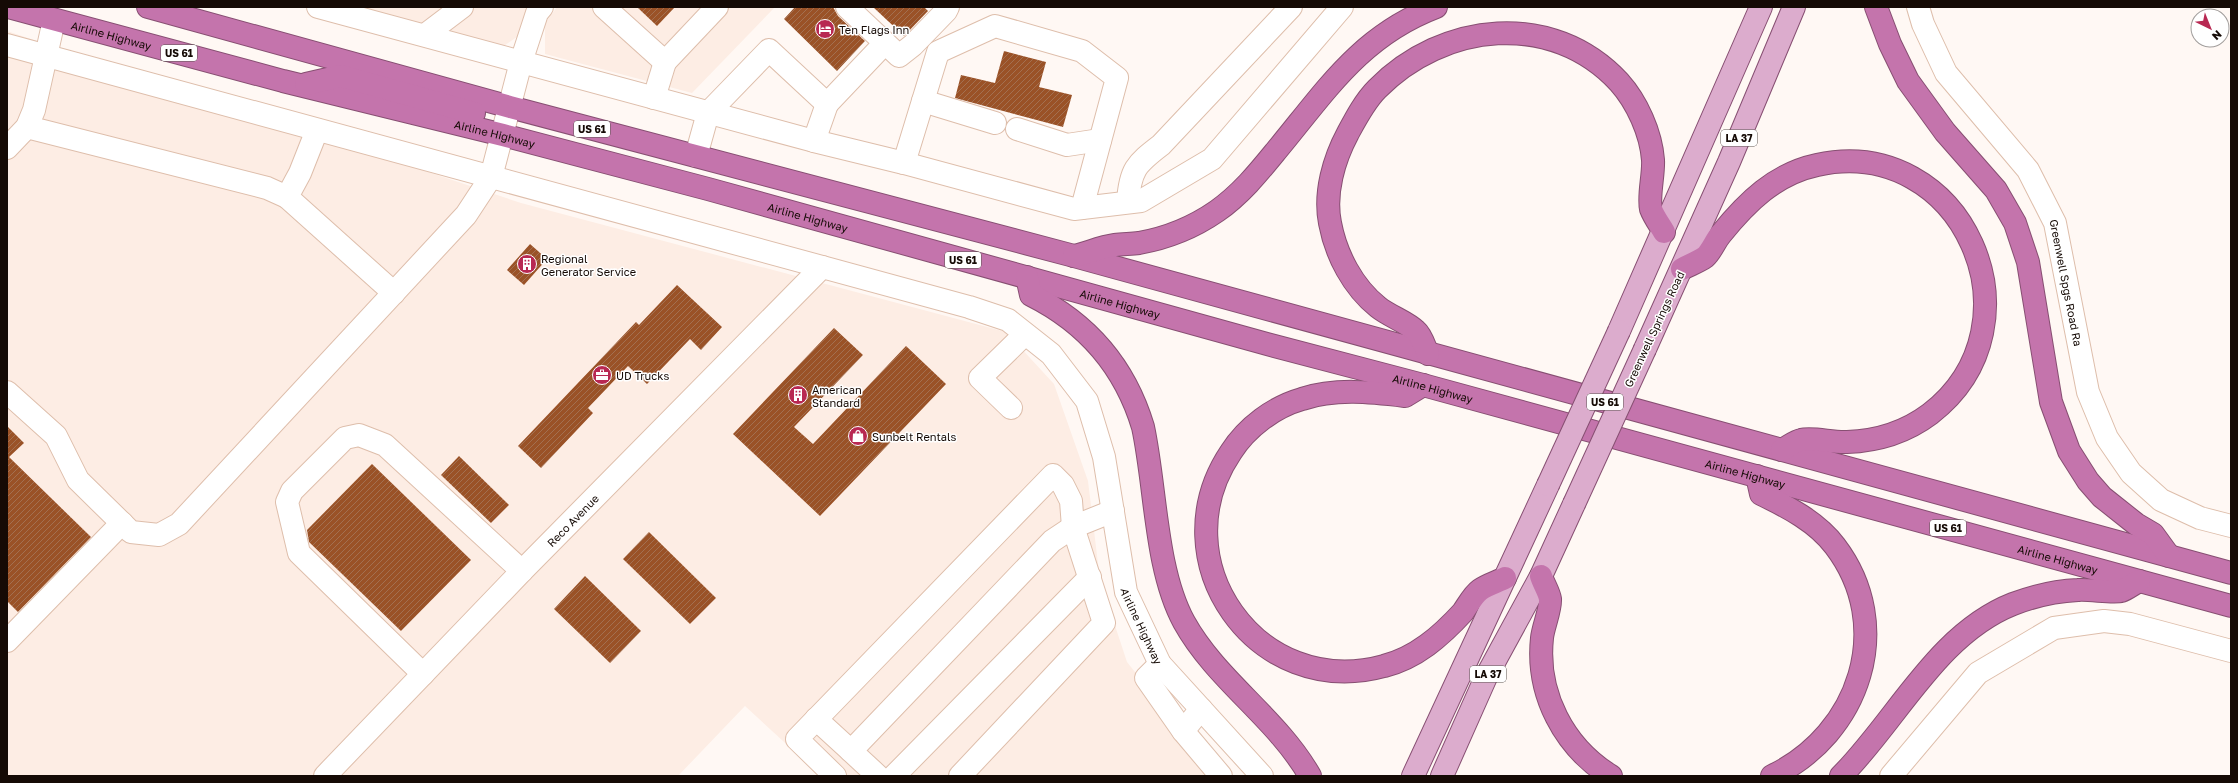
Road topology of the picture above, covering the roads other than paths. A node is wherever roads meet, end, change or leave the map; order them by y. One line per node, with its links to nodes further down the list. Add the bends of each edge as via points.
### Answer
1 (8, 7): 17 (highway, Airline Highway / US 61)
2 (148, 7): 28 (highway, Airline Highway / US 61)
3 (318, 7): 18 (street)
4 (462, 7): 18 (street)
5 (542, 7): 22 (street, via 537,13)
6 (604, 7): 23 (street)
7 (717, 7): 23 (street)
8 (847, 7): 19 (street)
9 (948, 7): 19 (street, via 913,45 899,56)
10 (1291, 7): 40 (street, via 1161,145 1139,162 1129,182)
11 (1342, 7): 40 (street, via 1212,159 1141,201)
12 (1436, 7): 43 (highway, via 1386,32 1356,56 1246,187 1217,211 1181,231 1162,238 1114,245)
13 (1761, 7): 42 (main road, LA 37)
14 (1794, 7): 45 (main road, Greenwell Springs Road / LA 37)
15 (1876, 7): 59 (highway, via 1908,81 1945,132 1996,190 2015,223 2028,262 2051,402 2069,451 2088,481 2102,497 2130,520 2153,534)
16 (1918, 7): 58 (street, Greenwell Spgs Road Ra, via 1923,24 1946,73 2028,170 2055,223 2088,392 2107,438 2131,473 2161,500 2200,518)
17 (54, 20): 21 (street); 28 (highway, Airline Highway / US 61, via 301,85)
18 (425, 35): 22 (street)
19 (885, 43): 26 (street)
20 (7, 45): 21 (street, Airline Highway)
21 (46, 56): 30 (street, via 34,110); 32 (street, Airline Highway)
22 (521, 62): 24 (street); 28 (street)
23 (665, 62): 24 (street)
24 (654, 98): 27 (street)
25 (923, 101): 29 (street); 33 (street, via 938,52 995,26 1082,51 1117,78); 37 (street)
26 (827, 104): 27 (street, via 769,50); 34 (street)
27 (708, 113): 34 (street); 36 (street)
28 (506, 121): 36 (highway, Airline Highway / US 61); 38 (street); 46 (highway, Airline Highway / US 61)
29 (995, 123)
30 (27, 127): 35 (street); 39 (street, via 267,188)
31 (1017, 129): 33 (street, via 1067,145)
32 (317, 130): 38 (street, Airline Highway); 39 (street, via 300,173)
33 (1100, 140): 41 (street)
34 (814, 141): 37 (street)
35 (7, 148)
36 (696, 156): 43 (highway, Airline Highway / US 61)
37 (904, 163): 41 (street, via 1074,209)
38 (491, 177): 44 (street, Airline Highway); 47 (street, via 466,215)
39 (287, 197): 47 (street)
40 (1128, 202): 41 (street)
41 (1082, 208)
42 (1664, 232): 49 (highway, via 1651,208 1653,160 1642,118 1620,83 1590,56 1560,41 1508,33 1449,43 1425,53 1382,85 1363,107 1340,150 1330,189 1329,206 1330,223 1336,244 1354,281 1377,306 1417,331); 64 (main road, LA 37, bridge)
43 (1074, 256): 49 (highway, Airline Highway / US 61)
44 (822, 268): 48 (street, Airline Highway, via 982,311 1008,320); 60 (street, Reco Avenue)
45 (1682, 269): 53 (highway, via 1706,257 1716,239 1742,209 1768,186 1800,169 1836,162 1877,165 1892,169 1920,184 1934,193 1952,211 1974,245 1985,286 1983,331 1969,369 1944,401 1917,423 1884,437 1846,442 1800,440); 62 (main road, Greenwell Springs Road / LA 37, bridge)
46 (1027, 277): 50 (highway, Airline Highway / US 61); 83 (highway, via 1031,295 1050,304 1083,329 1117,368 1135,402 1143,427 1165,563 1180,614 1201,648 1283,738)
47 (394, 293): 56 (street, via 179,524 159,535 131,532)
48 (1025, 334): 52 (street, via 980,378); 55 (street, Airline Highway, via 1050,354 1087,401 1104,457)
49 (1428, 354): 53 (highway, Airline Highway / US 61)
50 (1423, 385): 54 (highway, Airline Highway / US 61); 64 (highway, via 1405,396 1340,392 1301,399 1280,408 1248,431 1226,459 1211,495 1206,541 1215,582 1233,615 1260,643 1291,661 1308,667 1348,672 1384,666 1417,652 1442,633 1480,590)
51 (7, 392): 56 (street, via 56,436 78,480)
52 (1011, 408)
53 (1782, 450): 59 (highway, Airline Highway / US 61)
54 (1757, 476): 65 (highway, Airline Highway / US 61); 87 (highway, via 1761,494 1805,518 1835,545 1855,578 1865,611 1866,629 1863,666 1852,696 1842,713 1810,750)
55 (1113, 511): 57 (street); 69 (street, Airline Highway, via 1126,592)
56 (122, 523): 67 (street)
57 (1073, 526): 63 (street); 72 (street, via 1071,501 1063,485 1053,475); 74 (street, via 1052,542)
58 (2231, 526)
59 (2169, 556): 61 (highway, Airline Highway / US 61)
60 (522, 571): 70 (street, Reco Avenue); 70 (street, via 385,445 358,436 345,438 292,491 287,502 299,553)
61 (2231, 573)
62 (1541, 576): 85 (main road, Greenwell Springs Road / LA 37, via 1486,677); 86 (highway, via 1550,599 1541,653 1545,685 1551,706 1566,735 1576,747)
63 (1090, 578): 79 (street); 80 (street, via 1104,623)
64 (1505, 578): 84 (main road, LA 37)
65 (2139, 580): 66 (highway, Airline Highway / US 61); 88 (highway, via 2120,591 2081,589 2045,594 2013,604 1985,618 1962,635 1941,656)
66 (2231, 606)
67 (7, 640)
68 (2231, 651): 89 (street, via 2130,624 2104,621 2054,628 1978,673)
69 (1160, 664): 71 (street, Airline Highway); 73 (street, via 1146,678)
70 (423, 674): 76 (street, Reco Avenue)
71 (1201, 709): 73 (street); 75 (street, Airline Highway)
72 (816, 719): 74 (street); 77 (street, via 796,739)
73 (1183, 731): 81 (street)
74 (851, 751): 78 (street)
75 (1240, 752): 81 (street); 82 (street, Airline Highway)
76 (325, 776)
77 (835, 776)
78 (878, 776)
79 (894, 776)
80 (960, 776)
81 (1221, 776)
82 (1262, 776)
83 (1310, 776)
84 (1413, 776)
85 (1442, 776)
86 (1611, 776)
87 (1772, 776)
88 (1841, 776)
89 (1891, 776)

